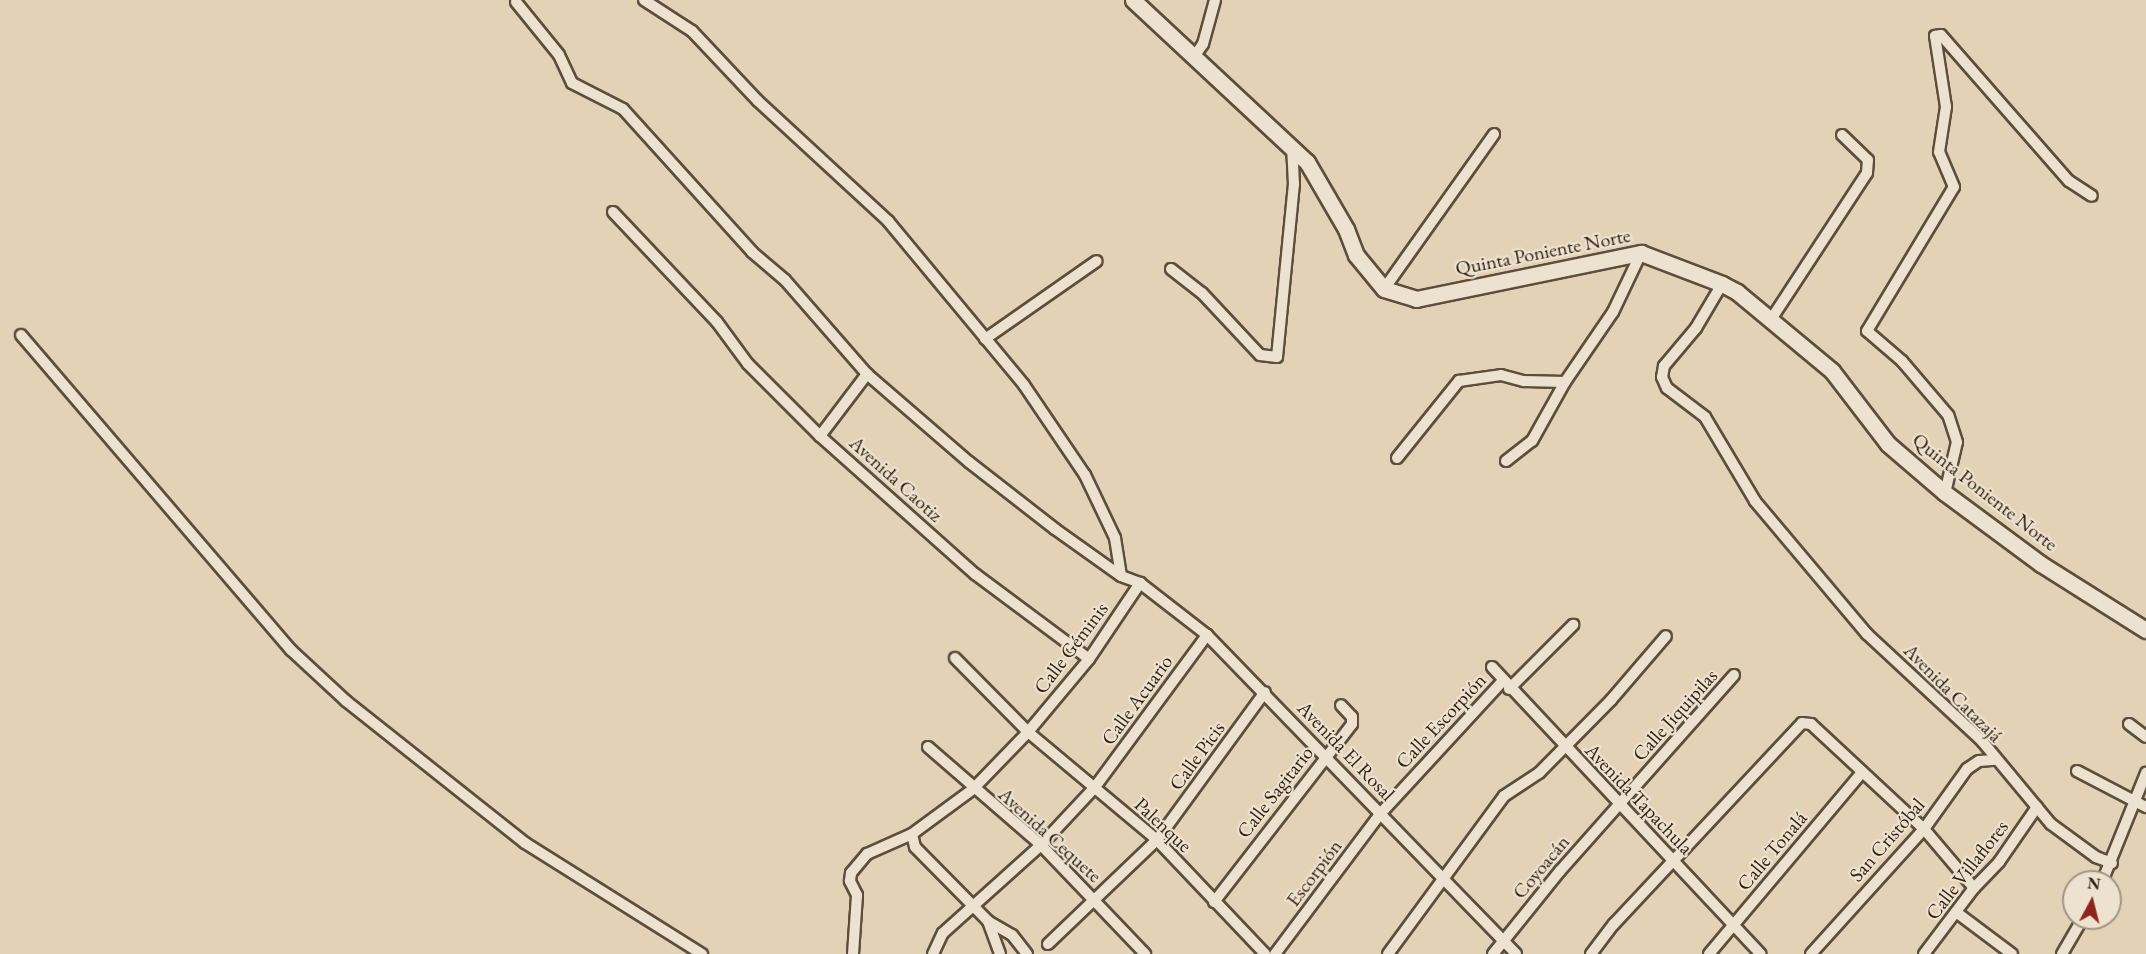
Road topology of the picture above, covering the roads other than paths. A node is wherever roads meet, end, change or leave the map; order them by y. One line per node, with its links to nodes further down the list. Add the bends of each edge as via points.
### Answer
1 (644, 0): 18 (street, via 692,31 758,100 888,221)
2 (1133, 0): 5 (street)
3 (1215, 0): 5 (street, via 1203,44)
4 (516, 2): 19 (street, Avenida El Rosal, via 559,55 572,83 623,109)
5 (1196, 54): 8 (street)
6 (1494, 134): 15 (street)
7 (1842, 135): 16 (street, via 1868,160 1868,174)
8 (1292, 147): 13 (street, via 1294,184 1277,357 1260,355 1202,293); 15 (street, via 1325,191 1356,255)
9 (2092, 196): 24 (street, via 2069,181 1941,35 1935,36 1946,107 1939,152 1954,187 1867,331 1902,361 1948,415 1957,442)
10 (613, 212): 21 (street, Avenida Caotiz, via 717,322 748,364)
11 (1641, 252): 14 (street, Quinta Poniente Norte); 15 (street, Quinta Poniente Norte, via 1416,299); 20 (street, via 1613,312)
12 (1097, 261): 18 (street)
13 (1171, 269)
14 (1722, 284): 16 (street, Quinta Poniente Norte); 44 (street, Avenida Catazajá, via 1696,328 1664,366 1662,377 1667,388 1705,417 1755,501 1867,634 1982,741)
15 (1384, 289)
16 (1770, 321): 24 (street, Quinta Poniente Norte, via 1832,371 1888,444)
17 (21, 335): 73 (street, via 233,585 291,650 346,701 525,843)
18 (985, 339): 25 (street, via 1085,475 1115,538)
19 (867, 374): 21 (street); 25 (street, Avenida El Rosal, via 969,462)
20 (1565, 382): 22 (street, via 1524,381 1501,375 1459,381); 23 (street, via 1532,441)
21 (820, 436): 32 (street, Avenida Caotiz, via 975,574)
22 (1398, 458)
23 (1506, 461)
24 (1945, 493): 28 (street, Quinta Poniente Norte, via 2041,564)
25 (1121, 576): 26 (street, Avenida El Rosal)
26 (1140, 583): 29 (street, Avenida El Rosal); 32 (street, Calle Géminis)
27 (1573, 624): 35 (street, Calle Escorpión)
28 (2146, 630)
29 (1207, 635): 36 (street, Avenida El Rosal); 48 (street, Calle Acuario)
30 (1666, 636): 42 (street)
31 (955, 658): 39 (street, Palenque)
32 (1089, 659): 39 (street, Calle Géminis)
33 (1492, 667): 35 (street, Avenida Tapachula)
34 (1734, 675): 51 (street, Calle Jiquipilas)
35 (1506, 685): 42 (street, Avenida Tapachula); 54 (street, Calle Escorpión)
36 (1265, 692): 43 (street, Avenida El Rosal); 57 (street, Calle Picis)
37 (1341, 705): 43 (street, Calle Sagitario, via 1354,720)
38 (2129, 724): 40 (street)
39 (1028, 732): 48 (street, Palenque); 49 (street, Calle Géminis)
40 (2146, 737)
41 (928, 747): 49 (street, Avenida Cequete)
42 (1564, 748): 51 (street, Avenida Tapachula); 62 (street, via 1539,773 1504,796)
43 (1326, 755): 54 (street, Avenida El Rosal); 65 (street, Calle Sagitario)
44 (1995, 760): 52 (street, Avenida Catazajá); 55 (street, San Cristóbal, via 1979,761 1967,769)
45 (2077, 771): 50 (street)
46 (1862, 772): 55 (street); 59 (street, via 1806,722); 69 (street, Calle Tonalá)
47 (2146, 773): 50 (street)
48 (1095, 787): 57 (street, Palenque); 58 (street, Calle Acuario)
49 (973, 789): 56 (street, Calle Géminis); 58 (street, Avenida Cequete)
50 (2134, 804): 53 (street); 60 (street)
51 (1620, 805): 59 (street, Avenida Tapachula); 71 (street, Coyoacán)
52 (2037, 807): 60 (street, Avenida Catazajá, via 2051,824 2096,857); 63 (street, Calle Villaflores, via 1999,862)
53 (2146, 807)
54 (1381, 813): 62 (street, Avenida El Rosal); 80 (street, Escorpión)
55 (1924, 829): 63 (street); 87 (street, San Cristóbal)
56 (912, 834): 66 (street, via 915,847); 74 (street, Calle Géminis, via 867,854 851,873 857,894)
57 (1157, 840): 64 (street, Calle Picis); 65 (street, Palenque)
58 (1041, 845): 64 (street, Avenida Cequete); 66 (street, Calle Acuario)
59 (1674, 861): 69 (street, Avenida Tapachula); 84 (street)
60 (2112, 863): 61 (street)
61 (2108, 870)
62 (1445, 879): 71 (street, Avenida El Rosal); 81 (street)
63 (1974, 888): 67 (street, Calle Villaflores)
64 (1094, 900): 72 (street, Calle Picis); 78 (street, Avenida Cequete)
65 (1214, 902): 79 (street, Palenque)
66 (973, 906): 68 (street); 75 (street, Calle Acuario, via 943,933)
67 (1956, 912): 88 (street, Calle Villaflores); 89 (street)
68 (988, 921): 76 (street); 77 (street, via 1012,935)
69 (1734, 923): 85 (street, Calle Tonalá); 86 (street, Avenida Tapachula)
70 (2076, 930): 90 (street)
71 (1504, 940): 82 (street, Coyoacán); 83 (street, Avenida El Rosal)
72 (1048, 944)
73 (702, 954)
74 (853, 954)
75 (933, 954)
76 (1000, 954)
77 (1027, 954)
78 (1145, 954)
79 (1265, 954)
80 (1275, 954)
81 (1388, 954)
82 (1493, 954)
83 (1516, 954)
84 (1591, 954)
85 (1709, 954)
86 (1761, 954)
87 (1811, 954)
88 (1924, 954)
89 (2012, 954)
90 (2062, 954)

